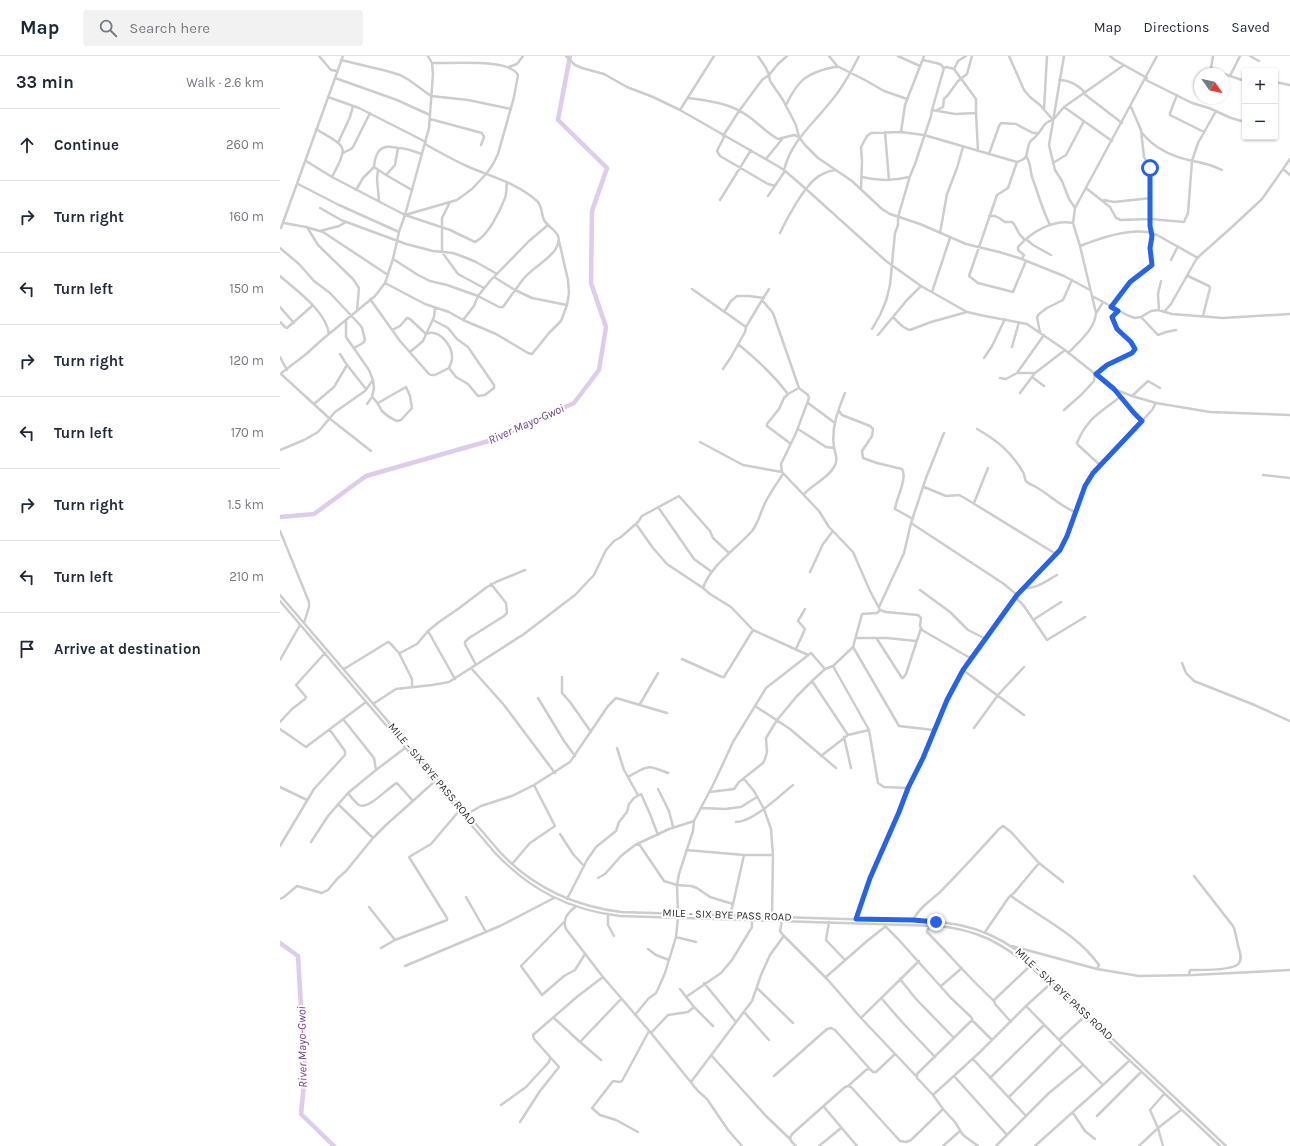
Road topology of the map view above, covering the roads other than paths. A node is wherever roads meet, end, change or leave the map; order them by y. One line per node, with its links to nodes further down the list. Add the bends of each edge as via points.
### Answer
1 (319, 56): 34 (street, via 331,70)
2 (343, 56): 23 (street)
3 (428, 56): 26 (street)
4 (523, 56): 29 (street, via 517,64)
5 (566, 56): 57 (street, via 582,68 604,74)
6 (714, 56): 49 (street)
7 (758, 56): 36 (street)
8 (787, 56): 36 (street)
9 (829, 56): 30 (street)
10 (859, 56): 35 (street)
11 (898, 56): 28 (street)
12 (924, 56): 24 (street)
13 (966, 56): 33 (street, via 958,61)
14 (972, 56): 39 (street, via 966,74)
15 (1009, 56): 56 (street, via 1024,90)
16 (1047, 56): 56 (street)
17 (1064, 56): 41 (street)
18 (1110, 56): 27 (street)
19 (1158, 56): 40 (street)
20 (1213, 56): 32 (street)
21 (1240, 56): 37 (street)
22 (1250, 56): 25 (street)
23 (342, 60): 34 (street); 47 (street, via 400,75)
24 (923, 60): 28 (street); 31 (street, via 940,64)
25 (1259, 61)
26 (432, 63): 29 (street, via 488,63); 47 (street)
27 (1124, 65): 40 (street); 45 (street)
28 (920, 66): 50 (street)
29 (509, 67): 55 (street, via 518,75)
30 (839, 67): 35 (street); 51 (street, via 801,80)
31 (944, 68): 33 (street); 58 (street)
32 (1212, 68)
33 (954, 70): 39 (street)
34 (337, 71): 38 (street)
35 (850, 72): 50 (street); 78 (street, via 831,101)
36 (770, 75): 51 (street, via 770,81); 60 (street, via 762,80)
37 (1230, 76): 42 (street)
38 (335, 78): 48 (street); 64 (street, via 397,100)
39 (961, 79): 59 (street, via 943,100 943,107); 63 (street, via 976,99)
40 (1146, 79): 46 (street); 53 (street)
41 (1059, 80): 45 (street, via 1075,84); 66 (street)
42 (1242, 80)
43 (1278, 83): 44 (street)
44 (1290, 85)
45 (1084, 92): 54 (street); 69 (street)
46 (1177, 95): 61 (street); 73 (street, via 1170,115)
47 (431, 96): 55 (street); 64 (street)
48 (328, 97): 52 (street); 70 (street)
49 (688, 98): 57 (street); 60 (street, via 717,102)
50 (907, 99): 72 (street)
51 (786, 105): 78 (street)
52 (353, 106): 62 (street); 81 (street)
53 (1131, 106): 69 (street); 75 (street)
54 (1064, 107): 66 (street); 67 (street)
55 (511, 109): 105 (street, via 498,154)
56 (1044, 109): 66 (street)
57 (680, 110): 77 (street)
58 (932, 110): 59 (street); 76 (street)
59 (937, 110): 63 (street, via 955,114)
60 (739, 111): 77 (street); 79 (street, via 778,139)
61 (1216, 111): 68 (street); 73 (street)
62 (370, 113): 82 (street); 88 (street, via 353,147)
63 (976, 113): 87 (street)
64 (430, 116): 65 (street)
65 (430, 119): 82 (street); 83 (street, via 482,133)
66 (1053, 120): 74 (street, via 1045,124); 97 (street, via 1049,145)
67 (1084, 121): 80 (street); 97 (street, via 1066,155)
68 (1242, 121)
69 (1122, 122): 80 (street)
70 (316, 129): 81 (street); 94 (street)
71 (886, 132): 72 (street); 110 (street, via 869,134 862,145); 111 (street)
72 (901, 132): 76 (street)
73 (1204, 132): 95 (street)
74 (1039, 133): 90 (street, via 1033,133 1016,124 1002,123); 91 (street, via 1030,141)
75 (1142, 133): 95 (street, via 1163,152); 121 (street, via 1144,157 1150,168)
76 (924, 135): 84 (street); 108 (street)
77 (724, 136): 86 (street); 99 (street, via 718,153)
78 (799, 137): 79 (street, via 794,135); 102 (street, via 811,151); 104 (street, via 788,155)
79 (783, 138): 92 (street)
80 (1112, 141): 115 (street)
81 (338, 143): 88 (street)
82 (426, 143): 89 (street); 105 (street, via 448,158)
83 (482, 145)
84 (964, 147): 87 (street); 145 (street, via 948,194)
85 (398, 148): 89 (street, via 403,147); 98 (street, via 380,149 375,157); 106 (street, via 395,165)
86 (751, 150): 92 (street); 99 (street)
87 (978, 151): 90 (street)
88 (343, 153): 109 (street)
89 (422, 154): 119 (street)
90 (989, 154): 96 (street)
91 (1026, 156): 96 (street); 136 (street, via 1040,204)
92 (766, 159): 104 (street)
93 (1290, 159): 100 (street)
94 (306, 161): 109 (street); 113 (street)
95 (1192, 161): 103 (street, via 1213,165); 131 (street, via 1188,214 1185,220 1181,222)
96 (1018, 162): 129 (street, via 1009,186 997,195)
97 (1053, 163): 127 (street)
98 (374, 167): 101 (street); 118 (street)
99 (740, 167): 114 (street); 122 (street)
100 (1283, 169): 107 (street); 156 (street, via 1262,199)
101 (378, 170): 106 (street); 124 (street)
102 (836, 170): 116 (street, via 815,178); 117 (street)
103 (1222, 170)
104 (785, 171): 114 (street); 116 (street)
105 (487, 173): 112 (street); 125 (street, via 465,195)
106 (386, 175): 119 (street)
107 (1290, 175)
108 (910, 176): 111 (street); 130 (street)
109 (332, 177): 118 (street)
110 (862, 177): 111 (street); 117 (street)
111 (888, 180)
112 (507, 182): 135 (street, via 538,202 543,219); 138 (street, via 505,197 498,212 487,231 477,241 471,241)
113 (298, 184): 133 (street); 142 (street)
114 (775, 186): 120 (street)
115 (1086, 188): 123 (street); 127 (street)
116 (806, 189): 144 (street); 161 (street)
117 (861, 189): 130 (street, via 882,209)
118 (356, 190): 124 (street)
119 (412, 190): 128 (street)
120 (768, 196)
121 (1151, 198): 123 (street, via 1114,202); 131 (street)
122 (720, 200)
123 (1102, 200): 131 (street, via 1112,208 1118,219)
124 (379, 201): 128 (street)
125 (450, 202): 128 (street); 138 (street, via 444,213)
126 (320, 208): 132 (street)
127 (1075, 208): 134 (street)
128 (405, 215): 138 (street); 142 (street)
129 (989, 216): 148 (street, via 1012,222 1020,235); 152 (street)
130 (898, 217): 145 (street); 161 (street)
131 (1150, 219): 143 (street)
132 (346, 222): 140 (street); 149 (street)
133 (284, 223): 137 (street); 139 (street)
134 (1073, 223): 136 (street, via 1061,222); 150 (street)
135 (548, 225): 146 (street, via 555,230); 164 (street)
136 (1050, 225): 148 (street)
137 (306, 226): 140 (street); 186 (street, via 318,245 359,288)
138 (442, 227): 154 (street)
139 (281, 228): 141 (street)
140 (319, 231): 162 (street)
141 (280, 232)
142 (399, 232): 149 (street)
143 (1152, 232): 150 (street, via 1135,231 1119,234); 151 (street); 184 (street, via 1152,265 1130,282)
144 (780, 233)
145 (940, 233): 147 (street)
146 (558, 238): 173 (street, via 554,251 525,277); 181 (street, via 568,280 569,293)
147 (950, 238): 152 (street); 175 (street)
148 (1026, 239): 155 (street); 158 (street, via 1018,247 1024,255)
149 (397, 240): 154 (street, via 415,247); 157 (street)
150 (1080, 246): 174 (street)
151 (1178, 246): 156 (street); 159 (street)
152 (979, 247): 158 (street); 160 (street, via 969,276 989,287 1013,292)
153 (280, 248): 194 (street, via 300,264 319,286 330,293)
154 (442, 252): 164 (street, via 476,262); 170 (street, via 458,274)
155 (1051, 255)
156 (1198, 258): 165 (street)
157 (393, 259): 162 (street); 176 (street, via 430,281)
158 (1022, 259): 160 (street)
159 (1171, 260)
160 (1026, 261): 166 (street)
161 (892, 266): 169 (street); 206 (street, via 886,301)
162 (388, 275): 168 (street)
163 (280, 276): 182 (street)
164 (495, 276): 170 (street); 173 (street)
165 (1188, 276): 191 (street); 195 (street, via 1210,288)
166 (1072, 280): 174 (street); 209 (street, via 1063,300 1037,317)
167 (1161, 281): 187 (street, via 1158,294)
168 (384, 283): 178 (street); 185 (street)
169 (921, 286): 175 (street); 196 (street)
170 (484, 288): 176 (street)
171 (692, 289): 189 (street)
172 (769, 289): 179 (street)
173 (515, 290): 176 (street, via 499,308); 181 (street, via 532,298)
174 (1090, 290): 177 (street)
175 (932, 292): 190 (street)
176 (478, 296): 201 (street)
177 (1092, 296): 180 (street); 192 (street)
178 (370, 299): 186 (street); 207 (street)
179 (763, 300): 189 (street, via 737,296); 205 (street); 235 (street, via 772,313)
180 (1103, 302): 184 (street); 192 (street)
181 (566, 305): 201 (street, via 561,321 530,354 496,334)
182 (312, 306): 204 (street); 210 (street, via 328,325)
183 (280, 307): 204 (street)
184 (1111, 307): 188 (street)
185 (435, 308): 200 (street); 201 (street)
186 (357, 310): 194 (street)
187 (1159, 310): 191 (street); 197 (street)
188 (1118, 311): 197 (street, via 1136,318); 230 (street, via 1112,319 1117,329 1131,342 1134,351 1107,365)
189 (724, 312): 205 (street)
190 (967, 312): 196 (street, via 910,330 906,330); 199 (street)
191 (1164, 312): 195 (street)
192 (1096, 313): 219 (street, via 1093,323)
193 (1290, 314): 195 (street, via 1223,318)
194 (350, 316): 198 (street); 216 (street, via 362,328 365,340)
195 (1203, 316)
196 (893, 317): 212 (street)
197 (1141, 317): 208 (street, via 1158,336)
198 (346, 319): 210 (street); 216 (street, via 346,337)
199 (1005, 319): 203 (street); 222 (street)
200 (433, 320): 211 (street); 224 (street, via 448,328 468,347 494,388 485,395 478,396)
201 (463, 320)
202 (280, 322): 204 (street, via 286,328)
203 (1019, 322): 209 (street); 215 (street)
204 (294, 323)
205 (746, 327): 214 (street)
206 (872, 329)
207 (392, 330): 211 (street, via 407,318); 218 (street)
208 (1176, 330)
209 (1040, 333): 213 (street)
210 (328, 334): 226 (street, via 306,356)
211 (426, 334): 218 (street, via 423,341); 224 (street, via 435,333 444,338 452,352)
212 (878, 335)
213 (1044, 335): 217 (street); 227 (street)
214 (738, 344): 225 (street); 241 (street, via 767,369)
215 (1012, 347)
216 (354, 348): 233 (street)
217 (1065, 350): 219 (street); 228 (street)
218 (410, 352): 224 (street, via 431,376)
219 (1068, 353): 230 (street)
220 (340, 354): 223 (street)
221 (280, 356): 226 (street)
222 (984, 358)
223 (347, 365): 237 (street); 248 (street, via 334,387)
224 (449, 368)
225 (723, 369)
226 (287, 370): 229 (street)
227 (1017, 373): 228 (street); 232 (street)
228 (1035, 373): 231 (street)
229 (281, 374): 248 (street)
230 (1096, 374): 238 (street); 250 (street, via 1094,381)
231 (1032, 377): 234 (street); 240 (street)
232 (1000, 378)
233 (373, 380): 237 (street); 243 (street)
234 (1044, 386)
235 (800, 388): 241 (street); 247 (street, via 808,395)
236 (1160, 388): 242 (street, via 1148,381)
237 (366, 389): 253 (street)
238 (1114, 389): 242 (street); 244 (street)
239 (845, 393): 251 (street)
240 (1020, 393)
241 (788, 394): 260 (street, via 767,426)
242 (1132, 396): 245 (street)
243 (372, 397): 246 (street); 249 (street)
244 (1120, 397): 254 (street); 264 (street, via 1093,417 1077,443)
245 (1156, 402): 252 (street, via 1210,412); 254 (street)
246 (378, 403): 246 (street, via 383,412 397,421 401,420 412,405 406,387)
247 (808, 403): 255 (street); 256 (street)
248 (314, 404): 253 (street)
249 (368, 404)
250 (1064, 410)
251 (838, 411): 255 (street); 274 (street, via 873,429 872,436 862,451 863,458 902,469 904,477 895,509)
252 (1290, 415)
253 (329, 418): 262 (street, via 318,432); 263 (street)
254 (1142, 421): 264 (street)
255 (835, 423): 261 (street)
256 (798, 429): 260 (street); 261 (street, via 826,447)
257 (977, 429): 273 (street, via 996,440 1008,451 1028,483)
258 (944, 433): 269 (street)
259 (700, 442): 266 (street, via 743,465)
260 (791, 444): 266 (street, via 781,464)
261 (834, 448): 270 (street, via 837,459 833,469)
262 (280, 450)
263 (371, 451)
264 (1100, 465): 273 (street, via 1085,486)
265 (988, 468): 271 (street)
266 (782, 473): 270 (street); 278 (street, via 764,503 757,524)
267 (1264, 475): 268 (street)
268 (1290, 478)
269 (924, 487): 271 (street, via 946,496 959,495); 274 (street)
270 (804, 494): 277 (street, via 819,510)
271 (974, 503): 279 (street)
272 (658, 507): 275 (street, via 642,516); 278 (street, via 679,496 710,531 712,538); 281 (street, via 694,559)
273 (1075, 512): 279 (street, via 1067,536)
274 (912, 521): 289 (street, via 1004,584); 292 (street, via 904,553)
275 (636, 524): 285 (street, via 667,564); 314 (street, via 606,550 594,575 575,595 524,634)
276 (280, 531): 296 (street, via 309,602)
277 (832, 531): 282 (street); 292 (street, via 853,552)
278 (730, 553): 281 (street)
279 (1056, 554): 286 (street)
280 (525, 570): 284 (street)
281 (712, 572): 285 (street)
282 (810, 572)
283 (1057, 575): 286 (street, via 1036,587)
284 (491, 584): 300 (street); 314 (street, via 506,603 507,613 465,642)
285 (703, 588): 299 (street, via 731,607)
286 (1024, 588): 289 (street)
287 (920, 590): 302 (street, via 950,612 968,630)
288 (280, 595): 296 (street, MILE - SIX BYE PASS ROAD)
289 (1016, 596): 295 (street); 302 (street)
290 (280, 601): 297 (street)
291 (1061, 602): 295 (street)
292 (880, 608): 298 (street, via 886,612 918,615 921,618); 301 (street, via 877,613 862,614)
293 (805, 609): 306 (street, via 798,621 806,629)
294 (1085, 617): 295 (street, via 1047,640)
295 (1033, 620)
296 (304, 623): 315 (street, MILE - SIX BYE PASS ROAD)
297 (300, 625): 308 (street); 312 (street)
298 (921, 628): 304 (street); 310 (street)
299 (753, 630): 306 (street); 311 (street, via 724,677)
300 (428, 631): 307 (street, via 417,644); 324 (street)
301 (856, 638): 303 (street); 305 (street)
302 (984, 638): 310 (street)
303 (877, 639): 304 (street); 304 (street, via 903,678)
304 (916, 641)
305 (853, 647): 316 (street); 343 (street, via 899,726)
306 (796, 649): 309 (street)
307 (399, 653): 319 (street, via 388,642); 326 (street, via 412,679)
308 (325, 654): 315 (street); 338 (street, via 296,684 305,699)
309 (808, 655): 320 (street, via 811,652); 332 (street, via 769,685)
310 (970, 658): 321 (street)
311 (682, 659)
312 (280, 660)
313 (1182, 664): 337 (street, via 1194,681)
314 (476, 665): 318 (street)
315 (338, 666): 319 (street, MILE - SIX BYE PASS ROAD); 329 (street)
316 (833, 666): 320 (street); 342 (street)
317 (1024, 667): 327 (street)
318 (472, 668): 324 (street); 354 (street)
319 (344, 670): 330 (street, MILE - SIX BYE PASS ROAD)
320 (825, 670): 325 (street)
321 (963, 670): 327 (street); 343 (street)
322 (658, 672): 331 (street)
323 (562, 677): 344 (street, via 562,693)
324 (455, 679): 326 (street)
325 (812, 681): 336 (street); 345 (street)
326 (412, 687): 330 (street, via 396,689)
327 (998, 694): 334 (street); 339 (street)
328 (538, 698): 349 (street)
329 (366, 702): 335 (street); 347 (street)
330 (373, 704): 374 (street, MILE - SIX BYE PASS ROAD)
331 (640, 704): 333 (street); 344 (street, via 616,698)
332 (754, 706): 336 (street); 364 (street, via 726,755)
333 (667, 713)
334 (1024, 715)
335 (343, 719): 341 (street); 353 (street, via 374,758)
336 (777, 720): 350 (street); 357 (street, via 766,738 767,752 763,763)
337 (1290, 721)
338 (280, 722)
339 (974, 728)
340 (280, 729): 341 (street, via 305,747)
341 (330, 730): 368 (street, via 345,751 345,755)
342 (869, 730): 345 (street); 362 (street, via 878,783 884,787)
343 (934, 730): 362 (street)
344 (591, 733): 349 (street)
345 (848, 735): 346 (street)
346 (844, 737): 350 (street); 352 (street)
347 (405, 748): 353 (street); 358 (street)
348 (617, 748): 356 (street)
349 (576, 756): 354 (street)
350 (821, 756): 351 (street)
351 (836, 768)
352 (851, 768)
353 (376, 770): 365 (street)
354 (556, 773): 359 (street)
355 (668, 773): 356 (street, via 644,767)
356 (628, 777): 366 (street)
357 (744, 779): 364 (street, via 734,789); 367 (street)
358 (434, 782): 369 (street); 373 (street)
359 (534, 785): 374 (street); 388 (street, via 555,826 530,843)
360 (793, 785): 372 (street)
361 (280, 787): 368 (street)
362 (908, 788): 408 (street, via 870,878)
363 (658, 789): 377 (street, via 669,811)
364 (709, 792): 371 (street)
365 (348, 793): 369 (street, via 359,804 365,806 397,783); 370 (street)
366 (638, 795): 379 (street, via 640,794); 389 (street, via 628,804 627,812 616,831 596,847)
367 (757, 797): 371 (street, via 741,808); 372 (street)
368 (307, 800): 383 (street)
369 (413, 801): 380 (street)
370 (338, 804): 380 (street); 381 (street)
371 (701, 808): 375 (street)
372 (764, 809): 376 (street, via 747,820); 386 (street, via 771,829)
373 (459, 811): 396 (street, via 504,862); 422 (street, via 431,844 409,857 447,920)
374 (467, 814): 388 (street, MILE - SIX BYE PASS ROAD)
375 (694, 821): 377 (street); 384 (street)
376 (736, 822)
377 (673, 827): 379 (street)
378 (560, 834): 389 (street)
379 (658, 835): 382 (street)
380 (373, 838): 397 (street, via 326,892 296,886)
381 (311, 842)
382 (639, 844): 391 (street, via 628,849); 393 (street, via 664,881)
383 (280, 846)
384 (686, 850): 385 (street); 393 (street)
385 (744, 855): 386 (street); 399 (street)
386 (773, 855): 405 (street)
387 (1039, 863): 392 (street); 394 (street); 410 (street, via 1011,832 1002,827 940,892 920,909)
388 (512, 864): 398 (street, MILE - SIX BYE PASS ROAD, via 536,883)
389 (584, 866): 398 (street)
390 (1194, 876): 437 (street, via 1233,926 1241,957 1239,964 1235,966 1190,970)
391 (598, 878)
392 (1063, 882)
393 (677, 885): 399 (street, via 697,888 710,897); 403 (street)
394 (1011, 896): 418 (street); 435 (street, via 1077,941 1093,956 1099,965)
395 (466, 897): 417 (street)
396 (554, 898): 400 (street); 417 (street)
397 (280, 899)
398 (567, 899): 403 (street, MILE - SIX BYE PASS ROAD, via 611,911)
399 (733, 904): 404 (street)
400 (576, 906): 402 (street); 413 (street, via 567,914)
401 (369, 907): 422 (street)
402 (608, 914): 406 (street); 420 (street, via 608,925)
403 (678, 914): 404 (street, MILE - SIX BYE PASS ROAD)
404 (730, 915): 405 (street, MILE - SIX BYE PASS ROAD)
405 (772, 916): 407 (street, MILE - SIX BYE PASS ROAD)
406 (678, 917): 409 (street); 421 (street)
407 (792, 917): 408 (street, MILE - SIX BYE PASS ROAD); 412 (street)
408 (856, 919): 410 (street, MILE - SIX BYE PASS ROAD)
409 (752, 920): 411 (street); 441 (street, via 752,927 732,960 720,973)
410 (913, 920): 418 (street, MILE - SIX BYE PASS ROAD, via 952,923)
411 (782, 921): 412 (street); 419 (street, via 780,931)
412 (792, 921): 414 (street)
413 (564, 922): 428 (street, via 566,929); 428 (street, via 521,966 542,995 575,970)
414 (830, 922): 415 (street); 430 (street, via 826,940)
415 (885, 925): 416 (street); 430 (street); 431 (street)
416 (932, 926): 424 (street, via 957,928); 434 (street, via 927,932)
417 (486, 932): 432 (street)
418 (985, 932): 425 (street, MILE - SIX BYE PASS ROAD)
419 (783, 935): 439 (street); 444 (street, via 770,955)
420 (614, 936)
421 (676, 937): 423 (street); 429 (street)
422 (395, 940): 426 (street)
423 (696, 942)
424 (997, 942): 425 (street); 433 (street)
425 (1011, 945): 435 (street); 490 (street, MILE - SIX BYE PASS ROAD, via 1040,969)
426 (381, 948)
427 (648, 949): 429 (street)
428 (585, 954): 438 (street)
429 (669, 960): 453 (street, via 656,993)
430 (845, 960): 439 (street)
431 (919, 961): 440 (street); 443 (street)
432 (404, 966)
433 (1030, 966): 442 (street); 449 (street)
434 (962, 968): 443 (street); 449 (street)
435 (1097, 969): 437 (street, via 1139,976)
436 (1290, 970): 437 (street)
437 (1189, 975)
438 (603, 977): 448 (street); 455 (street)
439 (826, 978): 456 (street)
440 (900, 979): 447 (street); 464 (street)
441 (704, 983): 446 (street); 458 (street)
442 (1049, 985): 450 (street); 454 (street)
443 (941, 986): 457 (street)
444 (757, 988): 452 (street); 460 (street)
445 (680, 989): 446 (street)
446 (686, 996): 451 (street)
447 (882, 998): 456 (street); 473 (street)
448 (621, 999): 453 (street); 468 (street)
449 (994, 1001): 459 (street)
450 (1026, 1006): 459 (street); 461 (street)
451 (694, 1007): 462 (street); 463 (street, via 688,1012 668,1015)
452 (744, 1012): 458 (street); 465 (street)
453 (635, 1015): 463 (street)
454 (1084, 1017): 467 (street); 476 (street)
455 (554, 1018): 468 (street); 472 (street, via 533,1037)
456 (861, 1018): 471 (street)
457 (973, 1021): 464 (street); 466 (street)
458 (736, 1022): 470 (street)
459 (1011, 1022): 466 (street)
460 (793, 1023)
461 (1044, 1025): 467 (street); 483 (street)
462 (713, 1026)
463 (650, 1032): 484 (street); 503 (street, via 622,1081 613,1081 592,1108 600,1115)
464 (954, 1038): 473 (street)
465 (769, 1040)
466 (992, 1040): 474 (street)
467 (1058, 1040): 469 (street)
468 (580, 1042): 475 (street)
469 (1062, 1044): 477 (street); 489 (street)
470 (711, 1055): 484 (street); 505 (street)
471 (894, 1055): 478 (street, via 876,1072); 481 (street)
472 (550, 1057): 492 (street, via 549,1062 526,1087); 499 (street, via 559,1067 540,1090)
473 (935, 1057): 481 (street)
474 (973, 1059): 482 (street); 483 (street)
475 (601, 1060)
476 (1130, 1061): 479 (street); 485 (street)
477 (1083, 1065): 485 (street); 497 (street)
478 (870, 1069): 480 (street, via 831,1028); 486 (street)
479 (1141, 1072): 487 (street); 498 (street)
480 (774, 1076)
481 (916, 1076): 488 (street)
482 (954, 1076): 488 (street); 504 (street)
483 (990, 1078): 489 (street)
484 (691, 1082): 507 (street)
485 (1103, 1085): 496 (street)
486 (848, 1086): 493 (street); 494 (street, via 904,1142 914,1138)
487 (1164, 1094): 491 (street); 501 (street, via 1150,1110)
488 (933, 1095): 494 (street)
489 (1009, 1097): 497 (street)
490 (1174, 1098): 491 (street); 518 (street, MILE - SIX BYE PASS ROAD)
491 (1171, 1101): 495 (street)
492 (501, 1105)
493 (824, 1107): 500 (street); 505 (street, via 792,1134)
494 (942, 1109): 502 (street)
495 (1181, 1110): 501 (street); 517 (street)
496 (1073, 1113): 506 (street, via 1085,1131); 514 (street)
497 (1026, 1116): 504 (street)
498 (1097, 1116)
499 (520, 1122)
500 (841, 1128): 509 (street); 510 (street)
501 (1158, 1128): 515 (street); 516 (street)
502 (960, 1131): 511 (street); 512 (street)
503 (638, 1132)
504 (1007, 1135): 513 (street)
505 (790, 1139): 508 (street)
506 (1095, 1139)
507 (742, 1146)
508 (796, 1146)
509 (819, 1146)
510 (857, 1146)
511 (943, 1146)
512 (978, 1146)
513 (996, 1146)
514 (1035, 1146)
515 (1139, 1146)
516 (1163, 1146)
517 (1220, 1146)
518 (1226, 1146)

